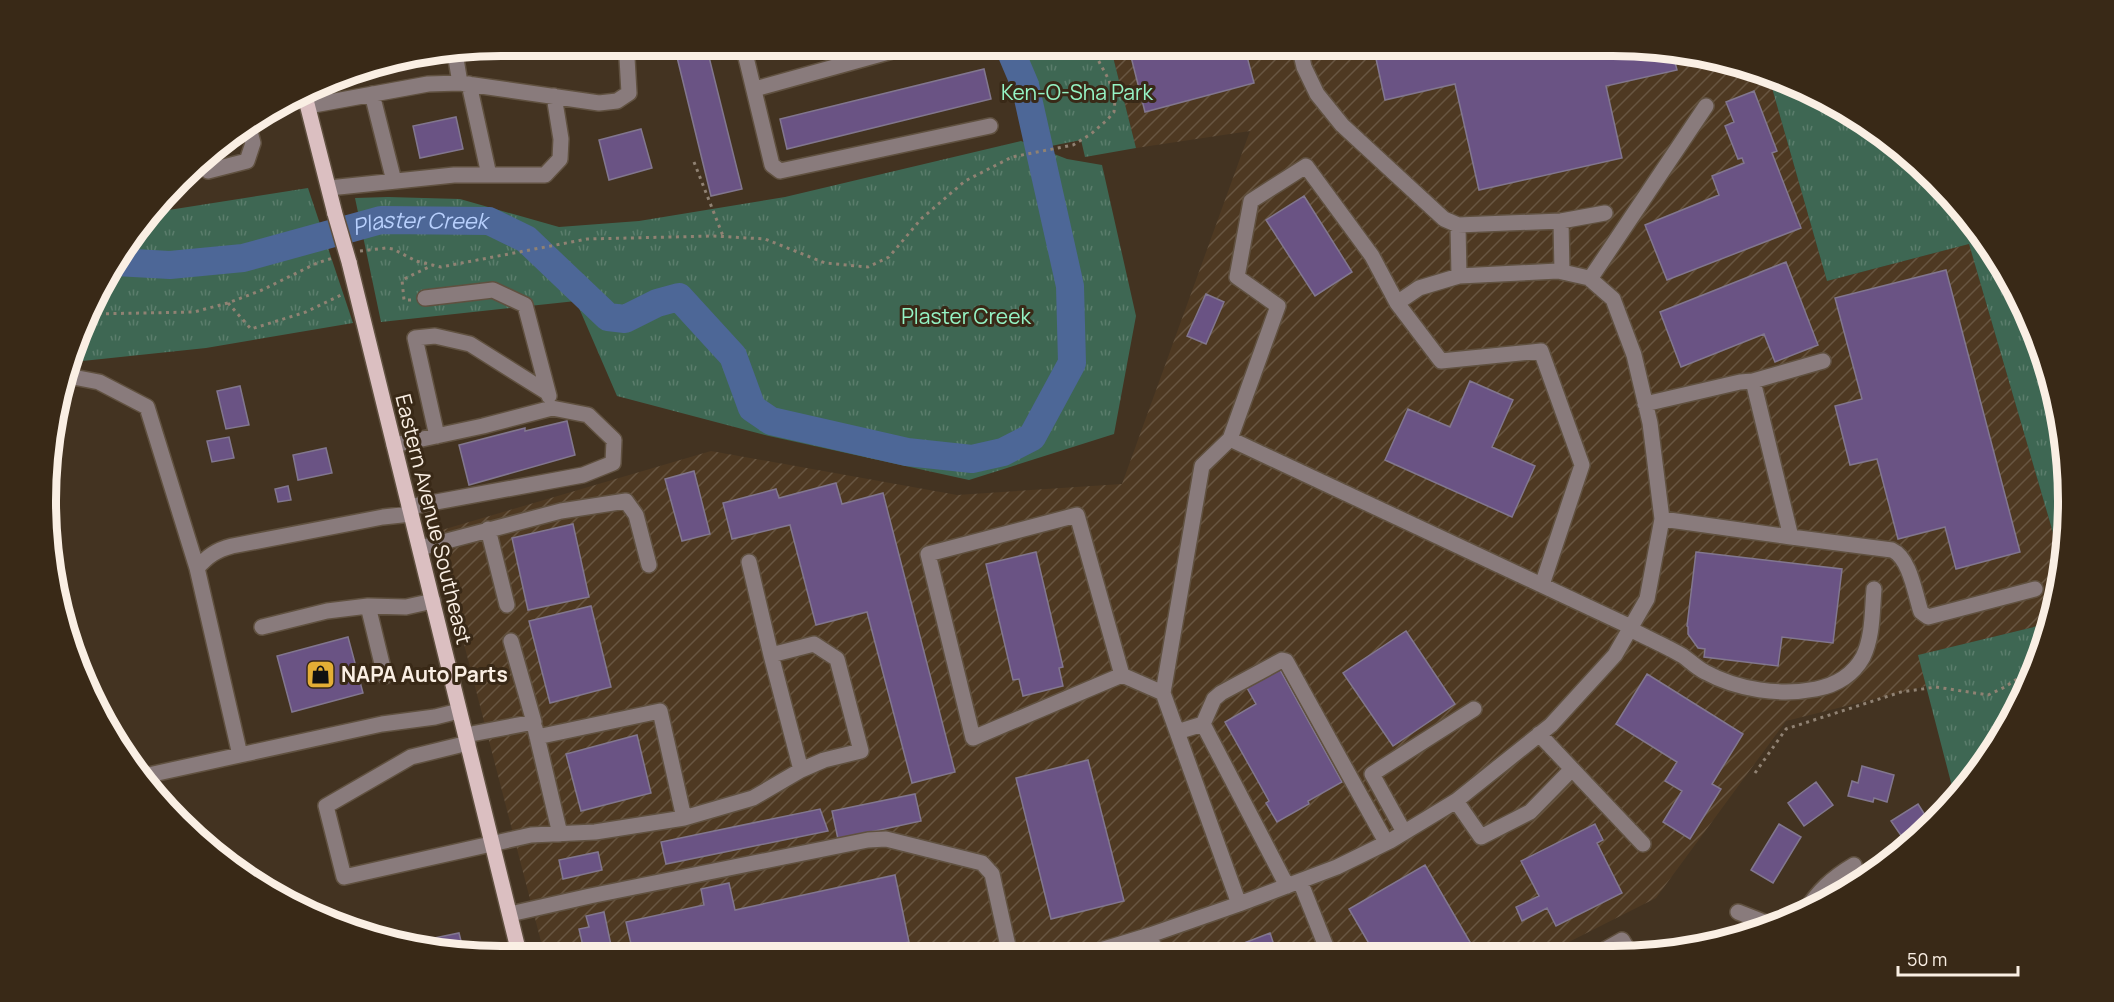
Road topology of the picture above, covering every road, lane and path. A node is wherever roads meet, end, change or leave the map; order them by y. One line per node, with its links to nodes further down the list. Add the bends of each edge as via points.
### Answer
1 (627, 56): 10 (street, via 629,93 617,102)
2 (746, 56): 8 (street)
3 (854, 56): 8 (street)
4 (1096, 56): 24 (path, via 1109,80 1114,112 1073,145 1012,157 965,181 921,219 889,257 868,267 825,263 765,239)
5 (1302, 56): 23 (street, via 1317,94 1342,125 1444,219)
6 (457, 58): 7 (street)
7 (465, 83): 9 (street, via 428,84); 10 (street); 18 (street)
8 (755, 89): 14 (street, via 772,165 780,171)
9 (372, 94): 11 (street); 19 (street)
10 (555, 96): 18 (street, via 560,159 545,175)
11 (309, 99)
12 (306, 100): 20 (main road, Eastern Avenue Southeast)
13 (1706, 106): 29 (street)
14 (990, 126)
15 (250, 133): 17 (street, via 253,143 247,160)
16 (694, 162): 24 (path)
17 (208, 171)
18 (489, 175): 19 (street)
19 (394, 181): 20 (street)
20 (329, 188): 30 (main road, Eastern Avenue Southeast, bridge)
21 (1605, 213): 22 (street)
22 (1561, 221): 23 (street); 27 (street)
23 (1458, 225): 28 (street)
24 (723, 236): 26 (path, via 587,238)
25 (433, 265): 32 (path, via 402,280 404,300)
26 (441, 267)
27 (1562, 272): 28 (street); 29 (street)
28 (1460, 276): 34 (street, via 1419,288)
29 (1590, 279): 40 (street, via 1613,299 1634,355)
30 (356, 288): 33 (path, via 306,312 251,329); 43 (main road, Eastern Avenue Southeast)
31 (262, 290): 33 (path)
32 (425, 298): 39 (street, via 493,290 525,304)
33 (228, 303): 35 (path, via 194,312)
34 (1397, 303): 42 (street, via 1372,256 1306,166 1251,201 1237,278 1278,306); 52 (street, via 1441,361 1540,351 1582,465)
35 (97, 314)
36 (1823, 361): 38 (street)
37 (74, 377): 51 (street, via 99,382 147,406)
38 (1753, 381): 40 (street); 47 (street)
39 (550, 400): 41 (street, via 483,426); 41 (street, via 470,344 435,336 415,338); 44 (street, via 588,415 614,440 613,463 583,475)
40 (1645, 404): 45 (street)
41 (437, 436): 43 (street)
42 (1230, 439): 52 (street); 65 (street, via 1202,466)
43 (394, 445): 44 (main road, Eastern Avenue Southeast)
44 (410, 511): 48 (main road, Eastern Avenue Southeast); 51 (street, via 219,549)
45 (1662, 519): 47 (street); 59 (street, via 1647,599)
46 (488, 529): 48 (street); 50 (street, via 561,511 626,501 636,515); 56 (street)
47 (1791, 537): 54 (street, via 1899,553 1921,612 1928,617)
48 (420, 548): 55 (main road, Eastern Avenue Southeast)
49 (749, 562): 61 (street)
50 (649, 565)
51 (197, 568): 73 (street)
52 (1542, 585): 59 (street)
53 (1874, 589): 59 (street, via 1869,640 1862,658 1849,675 1830,686 1802,691 1776,693 1705,673)
54 (2035, 589)
55 (433, 601): 57 (street, via 406,607); 67 (main road, Eastern Avenue Southeast)
56 (507, 605)
57 (368, 606): 58 (street); 64 (street)
58 (261, 627)
59 (1630, 628): 71 (street, via 1615,655)
60 (512, 641): 69 (street)
61 (771, 655): 75 (street); 75 (street, via 814,644 837,659 861,751)
62 (1122, 675): 62 (street, via 973,738 928,555 1077,515); 65 (street)
63 (2023, 675): 76 (path, via 1988,695 1936,687 1901,692 1786,729)
64 (385, 676)
65 (1163, 693): 70 (street)
66 (1474, 709): 80 (street, via 1372,774)
67 (459, 711): 72 (main road, Eastern Avenue Southeast); 73 (street)
68 (1203, 724): 70 (street); 82 (street, via 1214,699 1221,693 1286,661); 86 (street)
69 (536, 729): 72 (street); 79 (street, via 660,711); 81 (street)
70 (1177, 732): 88 (street)
71 (1539, 734): 74 (street); 78 (street)
72 (467, 739): 84 (main road, Eastern Avenue Southeast); 84 (street, via 411,757 326,806 336,847 344,877)
73 (240, 755): 77 (street)
74 (1572, 769): 78 (street, via 1530,812 1481,837); 83 (street)
75 (801, 770): 79 (street, via 753,798)
76 (1755, 773)
77 (150, 775)
78 (1456, 801): 80 (street)
79 (684, 818): 81 (street)
80 (1404, 832): 82 (street)
81 (560, 834): 84 (street, via 531,835)
82 (1386, 842): 86 (street)
83 (1643, 844)
84 (494, 845): 90 (main road, Eastern Avenue Southeast)
85 (1854, 865): 87 (street, via 1833,878)
86 (1293, 884): 88 (street); 97 (street)
87 (1812, 900)
88 (1239, 904): 92 (street)
89 (1738, 912): 91 (street)
90 (510, 914): 93 (main road, Eastern Avenue Southeast); 94 (street, via 886,839 982,863 992,874)
91 (1761, 921)
92 (1150, 935): 95 (street); 96 (street)
93 (517, 946)
94 (1008, 946)
95 (1118, 946)
96 (1153, 946)
97 (1325, 946)
98 (1611, 946): 99 (street, via 1622,940)
99 (1626, 946)

